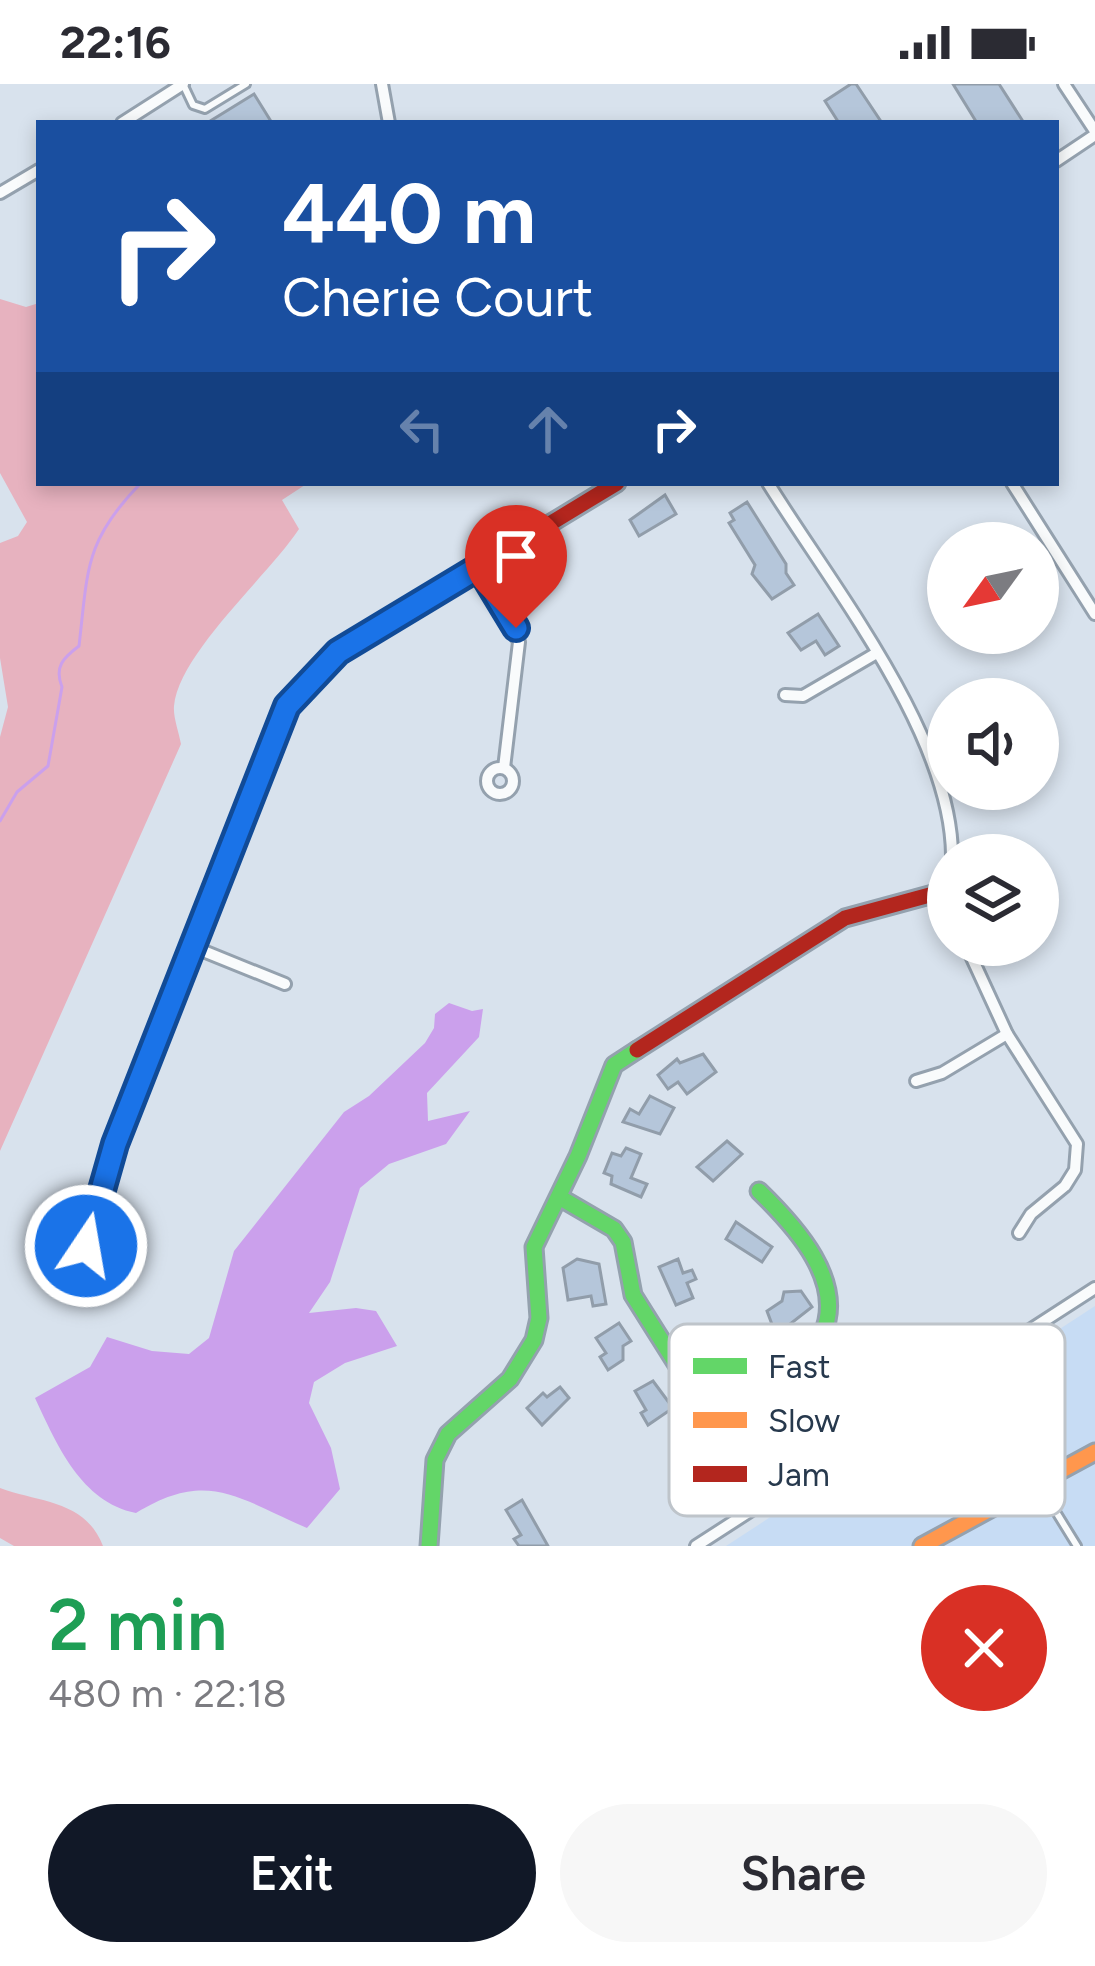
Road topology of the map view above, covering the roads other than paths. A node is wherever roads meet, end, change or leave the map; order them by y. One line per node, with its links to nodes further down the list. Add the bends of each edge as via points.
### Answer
1 (183, 84): 2 (lane, via 205,109); 5 (street)
2 (246, 84)
3 (382, 84): 6 (street)
4 (1064, 84): 7 (street)
5 (127, 120)
6 (388, 120)
7 (1095, 133): 8 (street)
8 (1059, 159)
9 (36, 172): 10 (street)
10 (0, 193)
11 (612, 486): 14 (street)
12 (770, 486): 16 (street)
13 (1014, 486): 15 (street)
14 (479, 567): 18 (street, via 519,642); 21 (street, via 338,652 300,688 277,725)
15 (1095, 614)
16 (874, 654): 17 (street, via 803,696); 19 (street, via 929,748)
17 (785, 694)
18 (504, 768)
19 (950, 834)
20 (927, 896): 27 (street, via 845,918 614,1065)
21 (191, 946): 23 (street); 29 (street, via 100,1182)
22 (975, 966): 24 (street)
23 (285, 984)
24 (1007, 1034): 25 (street); 28 (street, via 1077,1144 1065,1186)
25 (916, 1081)
26 (759, 1191): 31 (street, via 826,1278)
27 (560, 1197): 33 (street, via 614,1229 632,1295); 39 (street, via 534,1247 534,1340 510,1379 448,1434 435,1460)
28 (1018, 1233)
29 (86, 1246)
30 (1095, 1288): 32 (street)
31 (831, 1324)
32 (1039, 1324)
33 (669, 1353)
34 (1095, 1452): 35 (street)
35 (1065, 1468)
36 (742, 1516): 40 (street)
37 (977, 1516): 41 (street)
38 (1058, 1516): 42 (lane)
39 (429, 1546)
40 (696, 1546)
41 (922, 1546)
42 (1077, 1546)

